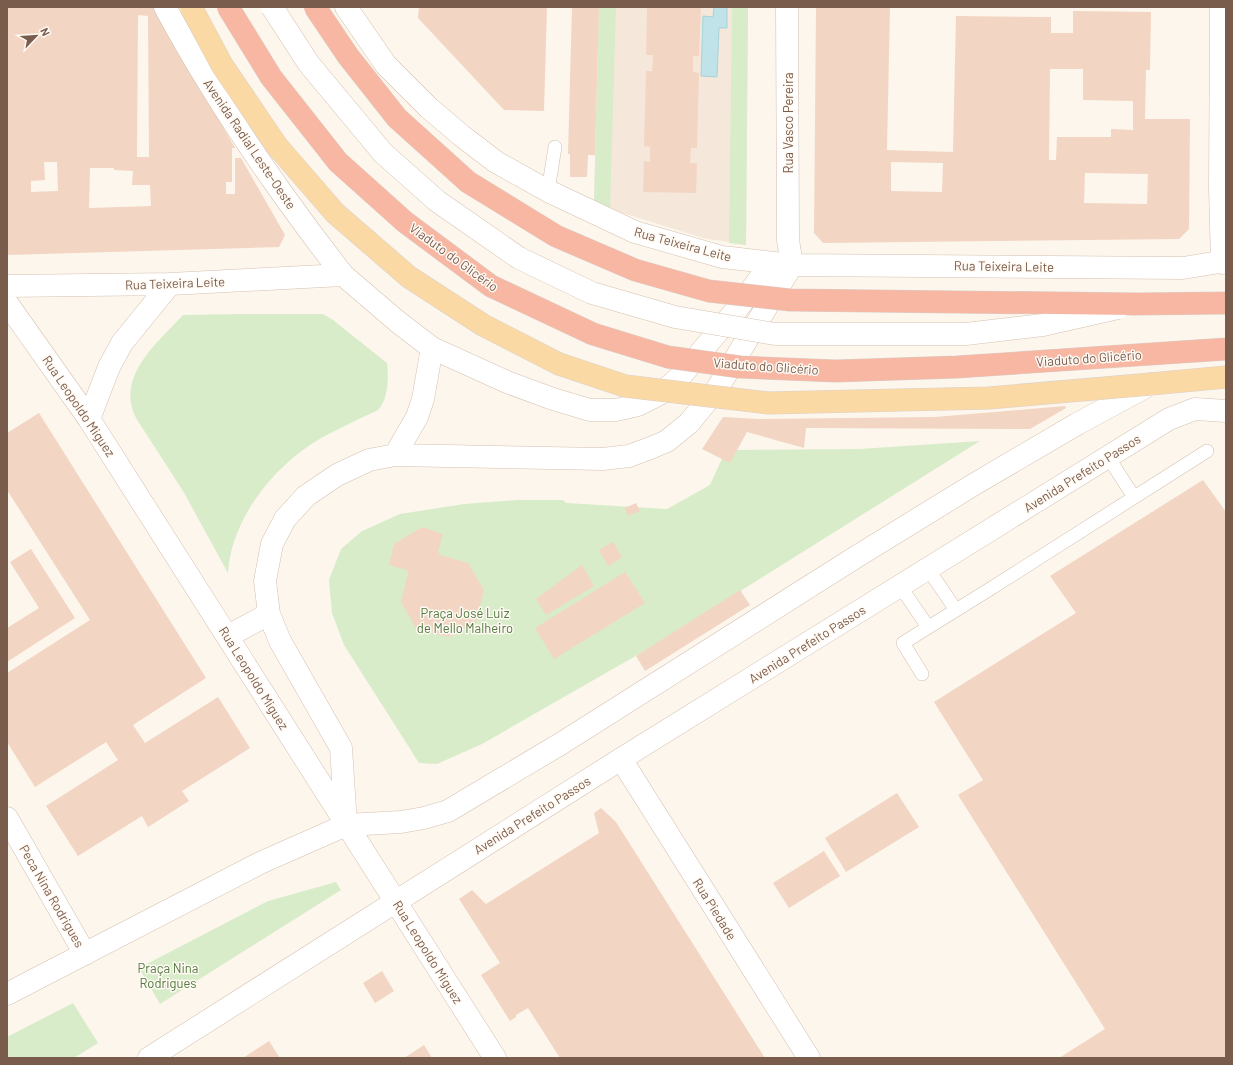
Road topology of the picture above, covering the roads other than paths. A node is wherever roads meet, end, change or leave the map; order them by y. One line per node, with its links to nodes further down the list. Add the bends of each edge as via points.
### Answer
1 (165, 7): 13 (main road, Avenida Radial Leste-Oeste, via 244,140 303,224)
2 (191, 7): 22 (main road, bridge, via 222,65 277,146 335,213 409,277 483,325 559,364 625,386 768,403 989,398)
3 (228, 7): 20 (highway, Viaduto do Glicério, bridge, via 271,77 338,162 405,222 491,286 593,334 668,357 740,367 836,371 956,367)
4 (272, 7): 18 (main road, bridge, via 309,64 383,154 437,201 519,258 592,293 675,318 775,334 966,334 1043,325)
5 (315, 7): 18 (highway, bridge, via 348,56 397,118 468,182 556,236 635,270 709,291 790,300)
6 (346, 7): 10 (main road, Rua Teixeira Leite, via 386,65 428,108 496,162)
7 (787, 7): 11 (main road, Rua Vasco Pereira, via 788,240)
8 (1221, 7): 12 (main road, via 1220,188)
9 (556, 147): 10 (lane)
10 (548, 191): 11 (main road, Rua Teixeira Leite, via 635,232 722,256)
11 (781, 264): 12 (main road, Rua Teixeira Leite, via 1183,268); 19 (main road, via 741,304 680,377 660,394 638,405 616,410 590,410 553,400); 26 (main road, via 717,389 689,423 667,441 653,448 629,456 603,459)
12 (1225, 266)
13 (343, 275): 14 (main road, Rua Teixeira Leite); 19 (main road)
14 (170, 284): 15 (main road, Rua Teixeira Leite); 24 (main road, via 122,343 109,367)
15 (7, 286)
16 (7, 303): 24 (main road, Rua Leopoldo Miguez)
17 (1226, 303): 18 (highway)
18 (1136, 304)
19 (432, 348): 26 (main road, via 417,417)
20 (1226, 349)
21 (1226, 377): 22 (main road)
22 (1151, 384): 38 (main road, via 967,489 556,747 448,811 424,818 380,825)
23 (1226, 411): 27 (main road, Avenida Prefeito Passos, via 1195,409 1169,419)
24 (89, 418): 34 (main road, Rua Leopoldo Miguez)
25 (1207, 451): 28 (lane)
26 (395, 454): 32 (main road, via 369,460 337,475 306,496 285,519 272,544 265,582)
27 (1108, 457): 28 (lane); 29 (main road, Avenida Prefeito Passos)
28 (1134, 496): 31 (lane)
29 (928, 569): 30 (main road, Avenida Prefeito Passos); 31 (lane)
30 (900, 586): 33 (lane); 36 (main road, Avenida Prefeito Passos)
31 (956, 610): 33 (lane)
32 (268, 614): 34 (main road); 38 (main road, via 280,641 341,748)
33 (928, 627): 35 (lane, via 903,643)
34 (228, 636): 38 (main road, Rua Leopoldo Miguez)
35 (922, 674)
36 (621, 759): 39 (main road, Avenida Prefeito Passos); 44 (main road, Rua Piedade)
37 (7, 818): 40 (main road, Peca Nina Rodrigues)
38 (346, 825): 39 (main road, Rua Leopoldo Miguez); 40 (main road, via 260,863)
39 (397, 902): 42 (main road); 43 (main road, Rua Leopoldo Miguez)
40 (85, 954): 41 (main road)
41 (7, 994)
42 (148, 1058)
43 (495, 1058)
44 (809, 1058)

